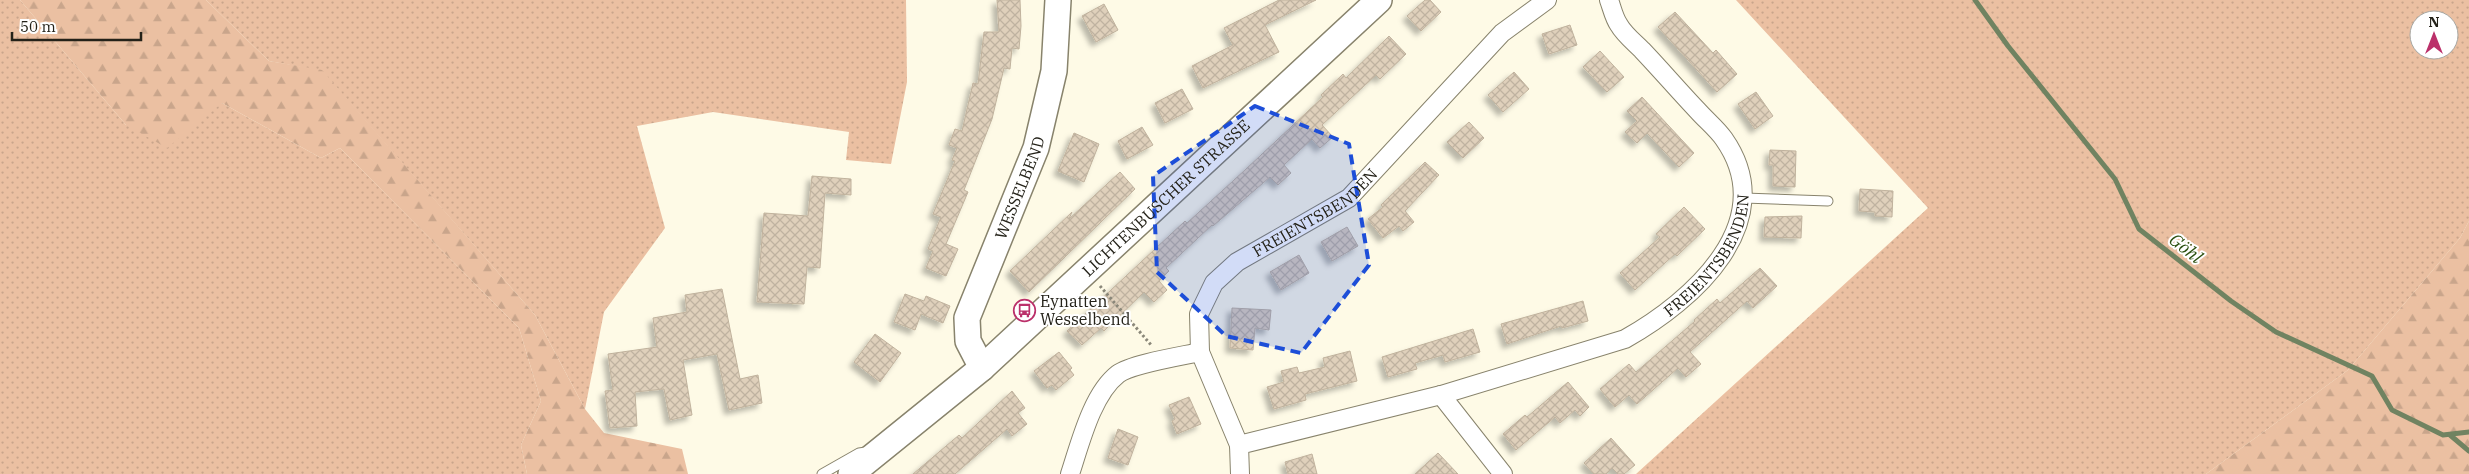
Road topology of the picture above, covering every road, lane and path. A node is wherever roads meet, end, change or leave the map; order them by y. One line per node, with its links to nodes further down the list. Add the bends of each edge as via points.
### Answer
1 (1058, 0): 10 (street, WESSELBEND, via 1054,71 1036,148 967,318 968,341)
2 (1379, 0): 7 (street, LICHTENBUSCHER STRASSE)
3 (1547, 0): 8 (street, FREIENTSBENDEN, via 1502,33 1349,198 1237,262 1214,283 1199,314)
4 (1609, 0): 5 (street, FREIENTSBENDEN, via 1618,24 1724,140 1739,169)
5 (1744, 198): 6 (lane); 11 (street, FREIENTSBENDEN, via 1733,241 1718,262 1700,284 1648,326 1625,339)
6 (1828, 201)
7 (1087, 271): 9 (path); 10 (street, LICHTENBUSCHER STRASSE)
8 (1200, 352): 9 (street); 12 (street, FREIENTSBENDEN)
9 (1164, 359): 16 (street, via 1118,374 1094,404)
10 (982, 368): 13 (street, LICHTENBUSCHER STRASSE)
11 (1441, 395): 12 (street, FREIENTSBENDEN); 18 (street)
12 (1239, 445): 17 (street, FREIENTSBENDEN)
13 (880, 450): 14 (lane, LICHTENBUSCHER STRASSE, via 858,453); 15 (street, LICHTENBUSCHER STRASSE)
14 (822, 474)
15 (851, 474)
16 (1070, 474)
17 (1240, 474)
18 (1503, 474)

